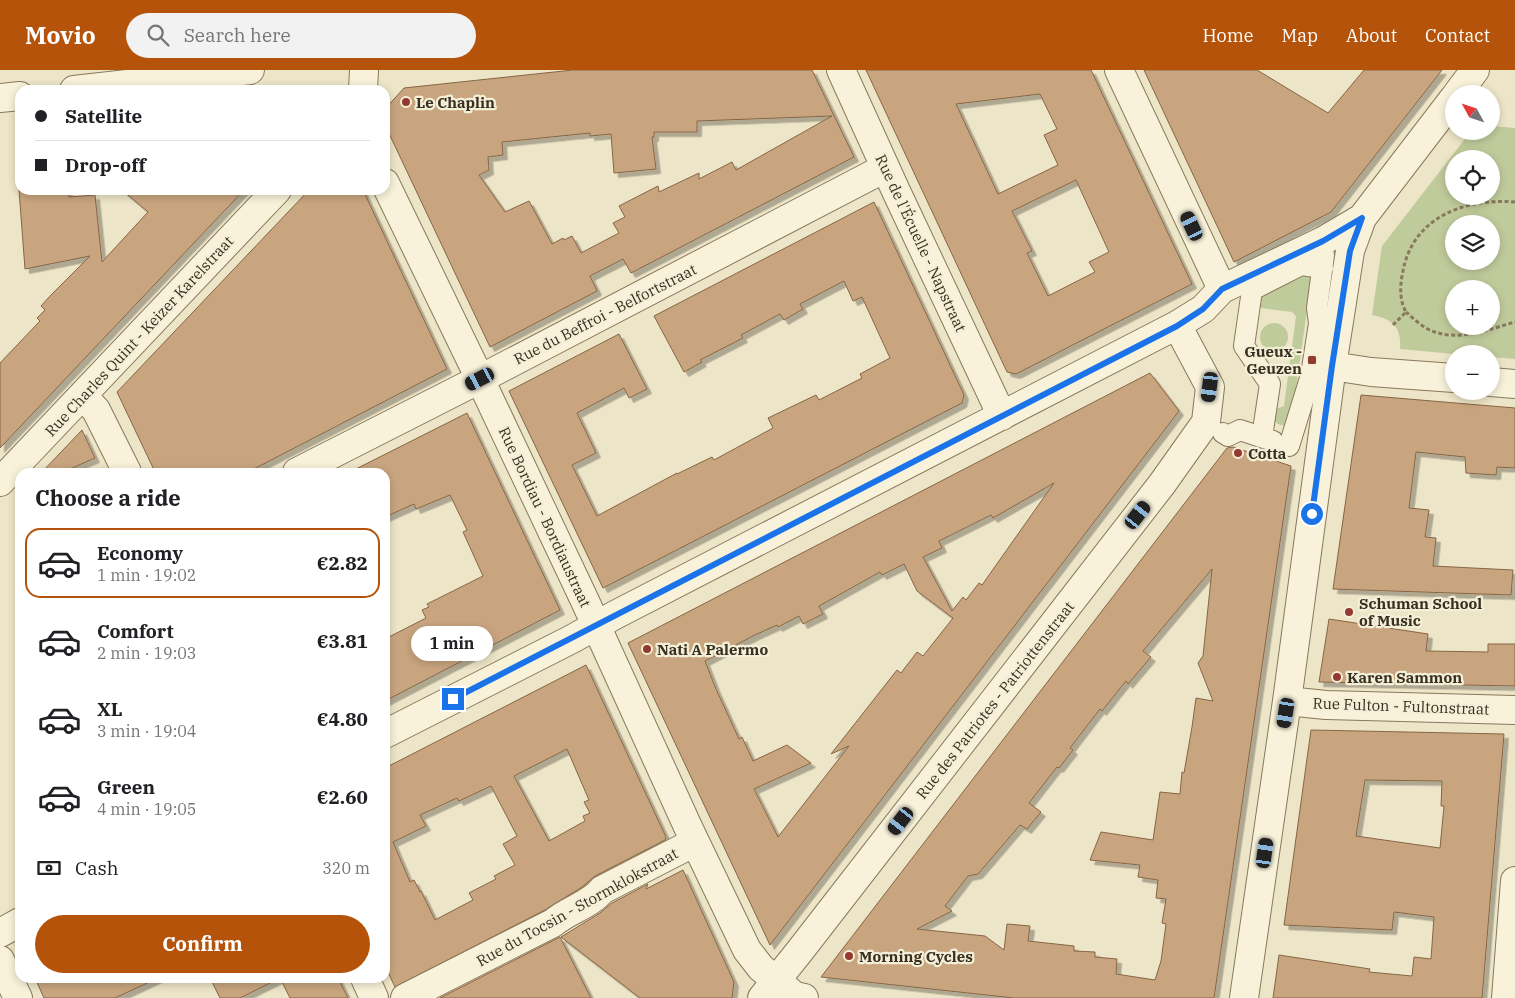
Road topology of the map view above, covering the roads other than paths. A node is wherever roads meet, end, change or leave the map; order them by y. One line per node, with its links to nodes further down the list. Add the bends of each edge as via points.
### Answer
1 (250, 70): 6 (street)
2 (364, 70): 7 (street)
3 (842, 70): 12 (street, Rue de l'Écuelle - Napstraat)
4 (1119, 70): 16 (street)
5 (1476, 70): 8 (street)
6 (118, 85)
7 (363, 85)
8 (1464, 85)
9 (15, 96): 10 (street)
10 (0, 98)
11 (1445, 110): 15 (street)
12 (886, 168): 20 (street, Rue du Beffroi - Belfortstraat); 24 (street, Rue de l'Écuelle - Napstraat)
13 (390, 193): 20 (street, Rue Bordiau - Bordiaustraat)
14 (272, 195): 23 (street, Rue Charles Quint - Keizer Karelstraat)
15 (1362, 218): 16 (street, via 1323,241); 18 (street, via 1350,251)
16 (1222, 289): 17 (street, via 1203,309)
17 (1177, 326): 24 (street); 25 (street, via 1210,387)
18 (1332, 366): 19 (street); 27 (street)
19 (1445, 377)
20 (480, 379): 29 (street, Rue du Beffroi - Belfortstraat); 31 (street, Rue Bordiau - Bordiaustraat)
21 (1500, 383): 22 (street)
22 (1515, 384)
23 (83, 396): 28 (street, via 96,410); 30 (street, Rue Charles Quint - Keizer Karelstraat)
24 (1002, 416): 31 (street)
25 (1214, 427): 26 (street, via 1228,436 1240,430); 41 (street, Rue des Patriotes - Patriottenstraat, via 1162,484)
26 (1262, 437): 27 (street); 27 (street, via 1270,384 1244,346 1252,290 1301,265 1324,260)
27 (1302, 450): 32 (street)
28 (126, 468)
29 (305, 468)
30 (0, 482)
31 (595, 626): 34 (street); 35 (street, Rue Bordiau - Bordiaustraat)
32 (1287, 702): 33 (street, Rue Fulton - Fultonstraat, via 1326,706); 46 (street)
33 (1515, 710)
34 (390, 731)
35 (695, 842): 41 (street, Rue Bordiau - Bordiaustraat); 44 (street, Rue du Tocsin - Stormklokstraat, via 602,890 596,898 553,923)
36 (1515, 881): 47 (street)
37 (15, 925): 38 (street)
38 (0, 933)
39 (0, 960): 42 (street)
40 (367, 983): 43 (street)
41 (769, 989): 45 (street, Rue Bordiau - Bordiaustraat)
42 (18, 998)
43 (374, 998)
44 (405, 998)
45 (804, 998)
46 (1244, 998)
47 (1506, 998)

